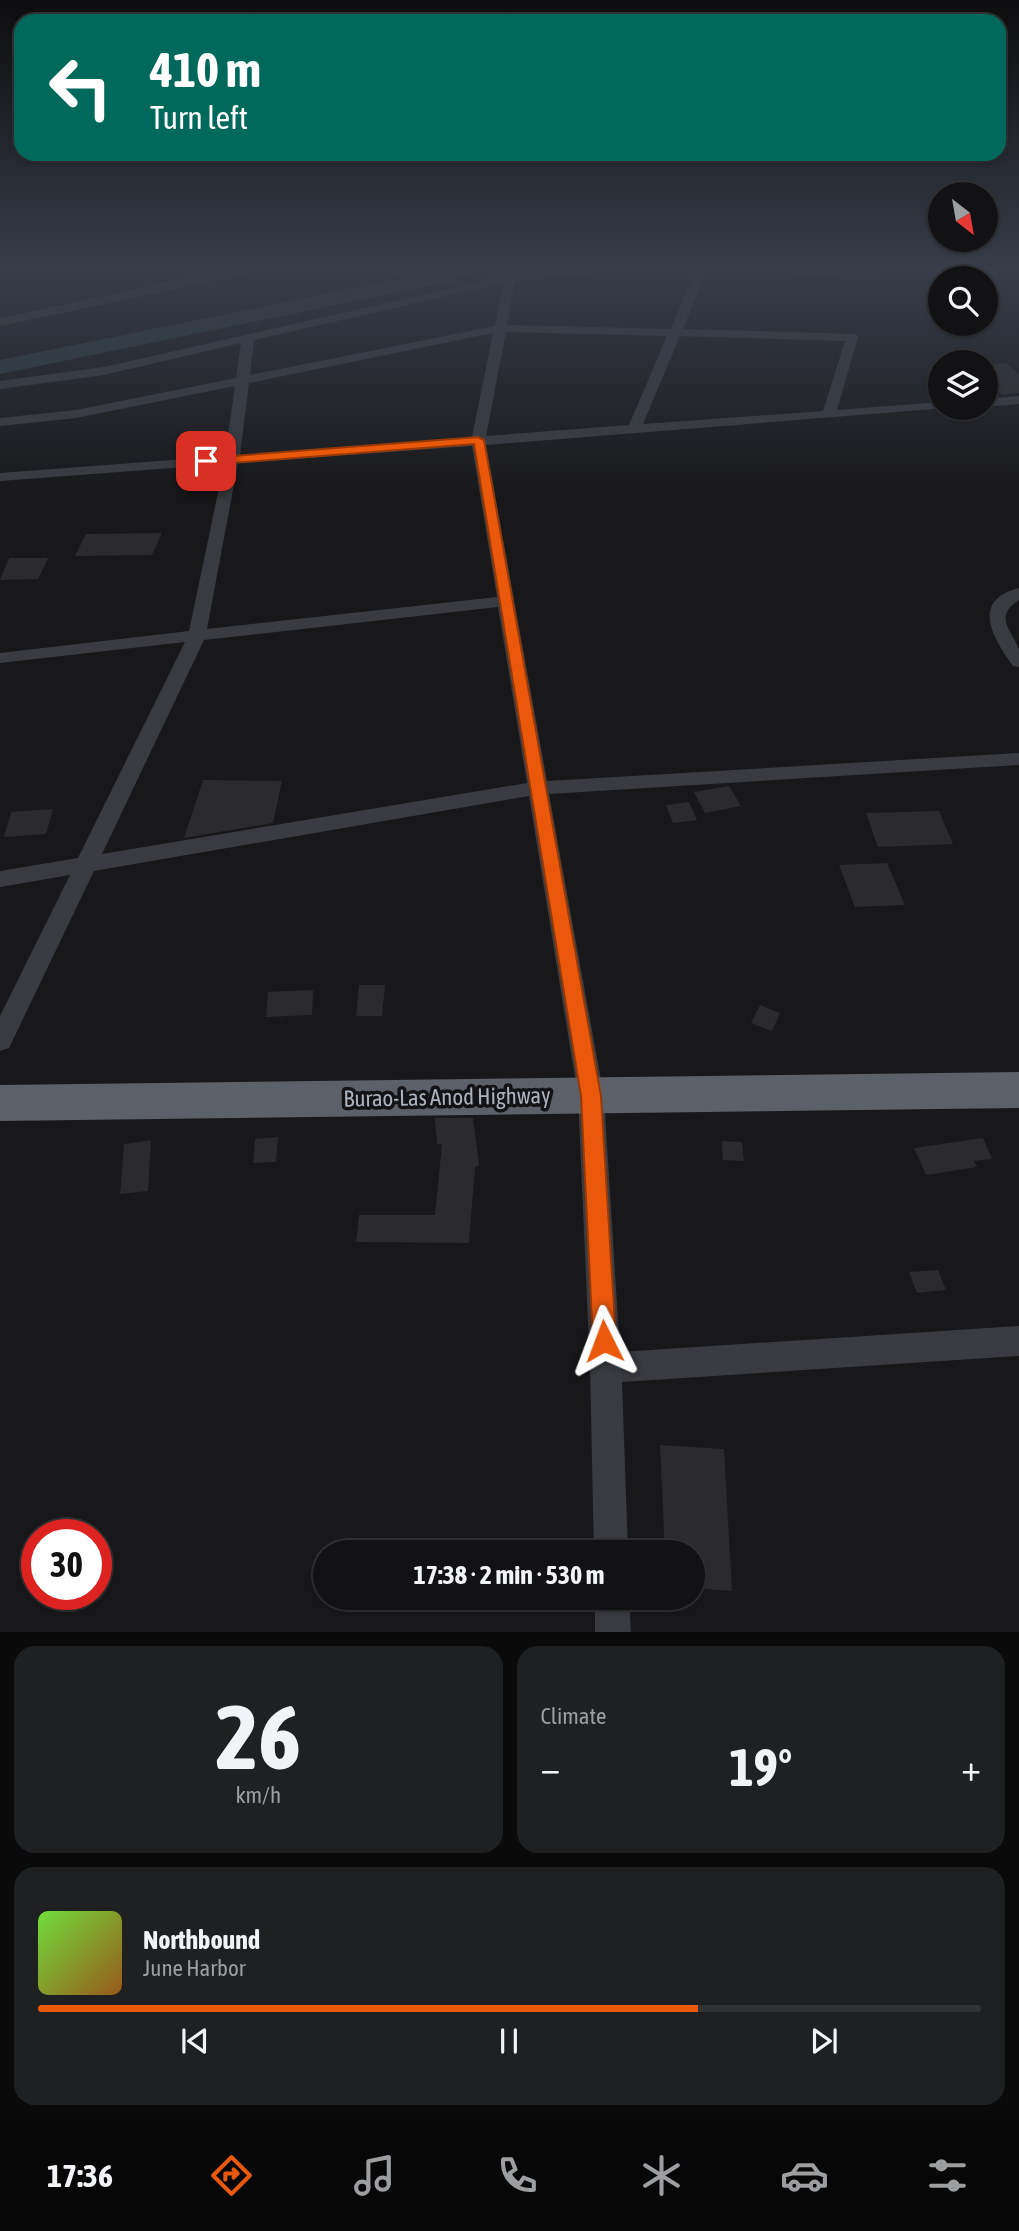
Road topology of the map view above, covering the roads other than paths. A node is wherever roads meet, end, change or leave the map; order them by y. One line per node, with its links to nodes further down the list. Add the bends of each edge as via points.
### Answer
1 (217, 345): 8 (street, via 104,371)
2 (247, 345): 7 (street)
3 (416, 345): 7 (street)
4 (497, 345): 15 (street)
5 (669, 345): 14 (street)
6 (850, 345): 12 (street)
7 (243, 380): 13 (street, via 76,414); 16 (street)
8 (0, 385)
9 (1019, 400): 10 (street)
10 (998, 401)
11 (928, 407): 12 (street)
12 (829, 414): 14 (street)
13 (0, 422)
14 (634, 429): 15 (street)
15 (478, 440): 16 (street); 19 (street)
16 (232, 459): 17 (street); 20 (street)
17 (0, 477)
18 (1019, 593): 22 (street, via 1007,599 996,618 1004,642)
19 (506, 601): 20 (street); 24 (street)
20 (197, 636): 21 (street); 25 (street)
21 (0, 658)
22 (1019, 662)
23 (1019, 760): 24 (street)
24 (538, 788): 25 (street); 29 (street)
25 (87, 864): 26 (street); 27 (street)
26 (0, 879)
27 (0, 1041)
28 (1019, 1090): 29 (highway, Burao-Las Anod Highway)
29 (591, 1096): 30 (highway, Burao-Las Anod Highway); 32 (street)
30 (0, 1103)
31 (1019, 1340): 32 (street)
32 (606, 1368): 33 (street)
33 (611, 1540)
34 (613, 1610): 35 (street)
35 (614, 1632)

